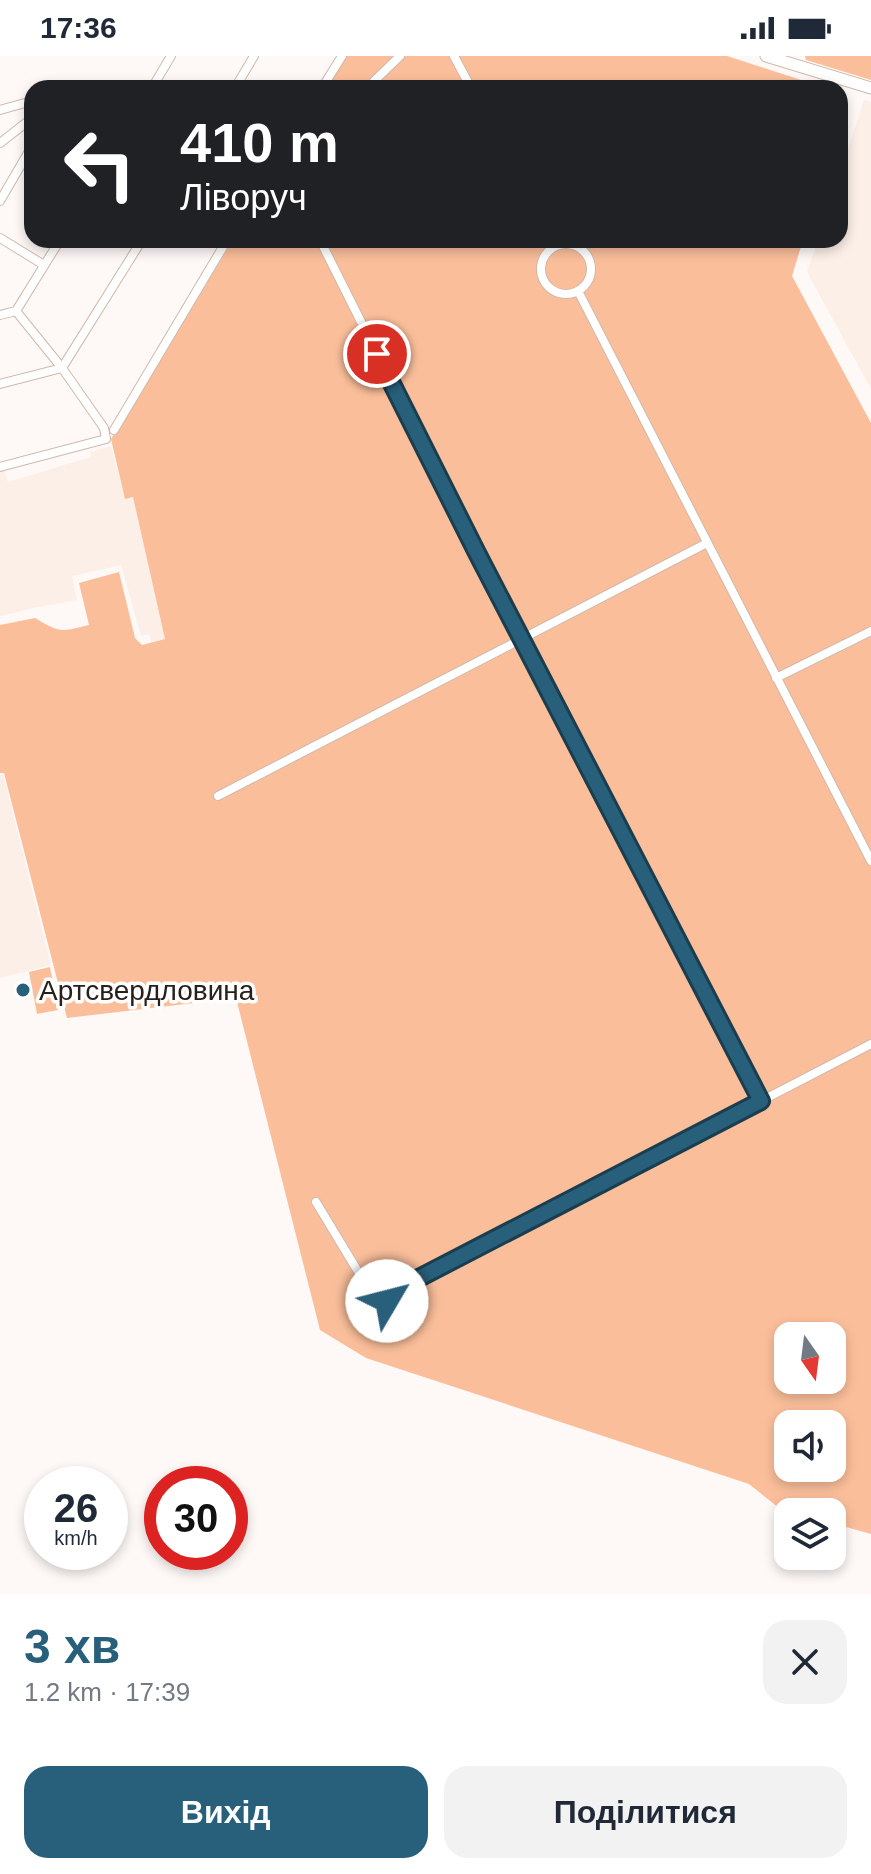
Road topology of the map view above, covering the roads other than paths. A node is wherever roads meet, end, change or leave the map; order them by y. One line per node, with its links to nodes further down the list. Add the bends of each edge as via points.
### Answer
1 (171, 56): 7 (street)
2 (254, 56): 8 (street)
3 (342, 56): 9 (street)
4 (400, 56): 10 (street)
5 (454, 56): 11 (street)
6 (766, 56): 12 (main road)
7 (157, 80)
8 (240, 80)
9 (327, 80)
10 (375, 80)
11 (467, 80)
12 (845, 80)
13 (848, 81): 14 (main road)
14 (871, 88)
15 (24, 103): 16 (street)
16 (0, 110)
17 (24, 124): 18 (street)
18 (0, 143)
19 (24, 160): 20 (street)
20 (0, 201)
21 (0, 238): 28 (street)
22 (55, 248): 28 (street)
23 (137, 248): 32 (street)
24 (222, 248): 34 (street)
25 (324, 248): 38 (street)
26 (549, 248): 29 (street, via 541,265 543,279 561,294)
27 (577, 248): 29 (street, via 586,255 591,271)
28 (44, 265): 30 (street)
29 (578, 291): 36 (street)
30 (16, 311): 31 (street); 32 (street)
31 (0, 315)
32 (62, 368): 33 (street); 35 (street, via 104,428 106,439)
33 (0, 384)
34 (114, 430)
35 (0, 467)
36 (707, 543): 38 (street); 39 (street)
37 (871, 631): 39 (street)
38 (522, 640): 40 (street); 43 (street)
39 (776, 678): 41 (street)
40 (218, 796)
41 (871, 861)
42 (871, 1044): 43 (street)
43 (761, 1101): 46 (street)
44 (316, 1202): 45 (street)
45 (371, 1293): 46 (street, via 379,1290); 46 (street, via 370,1302 379,1308)
46 (386, 1295)

